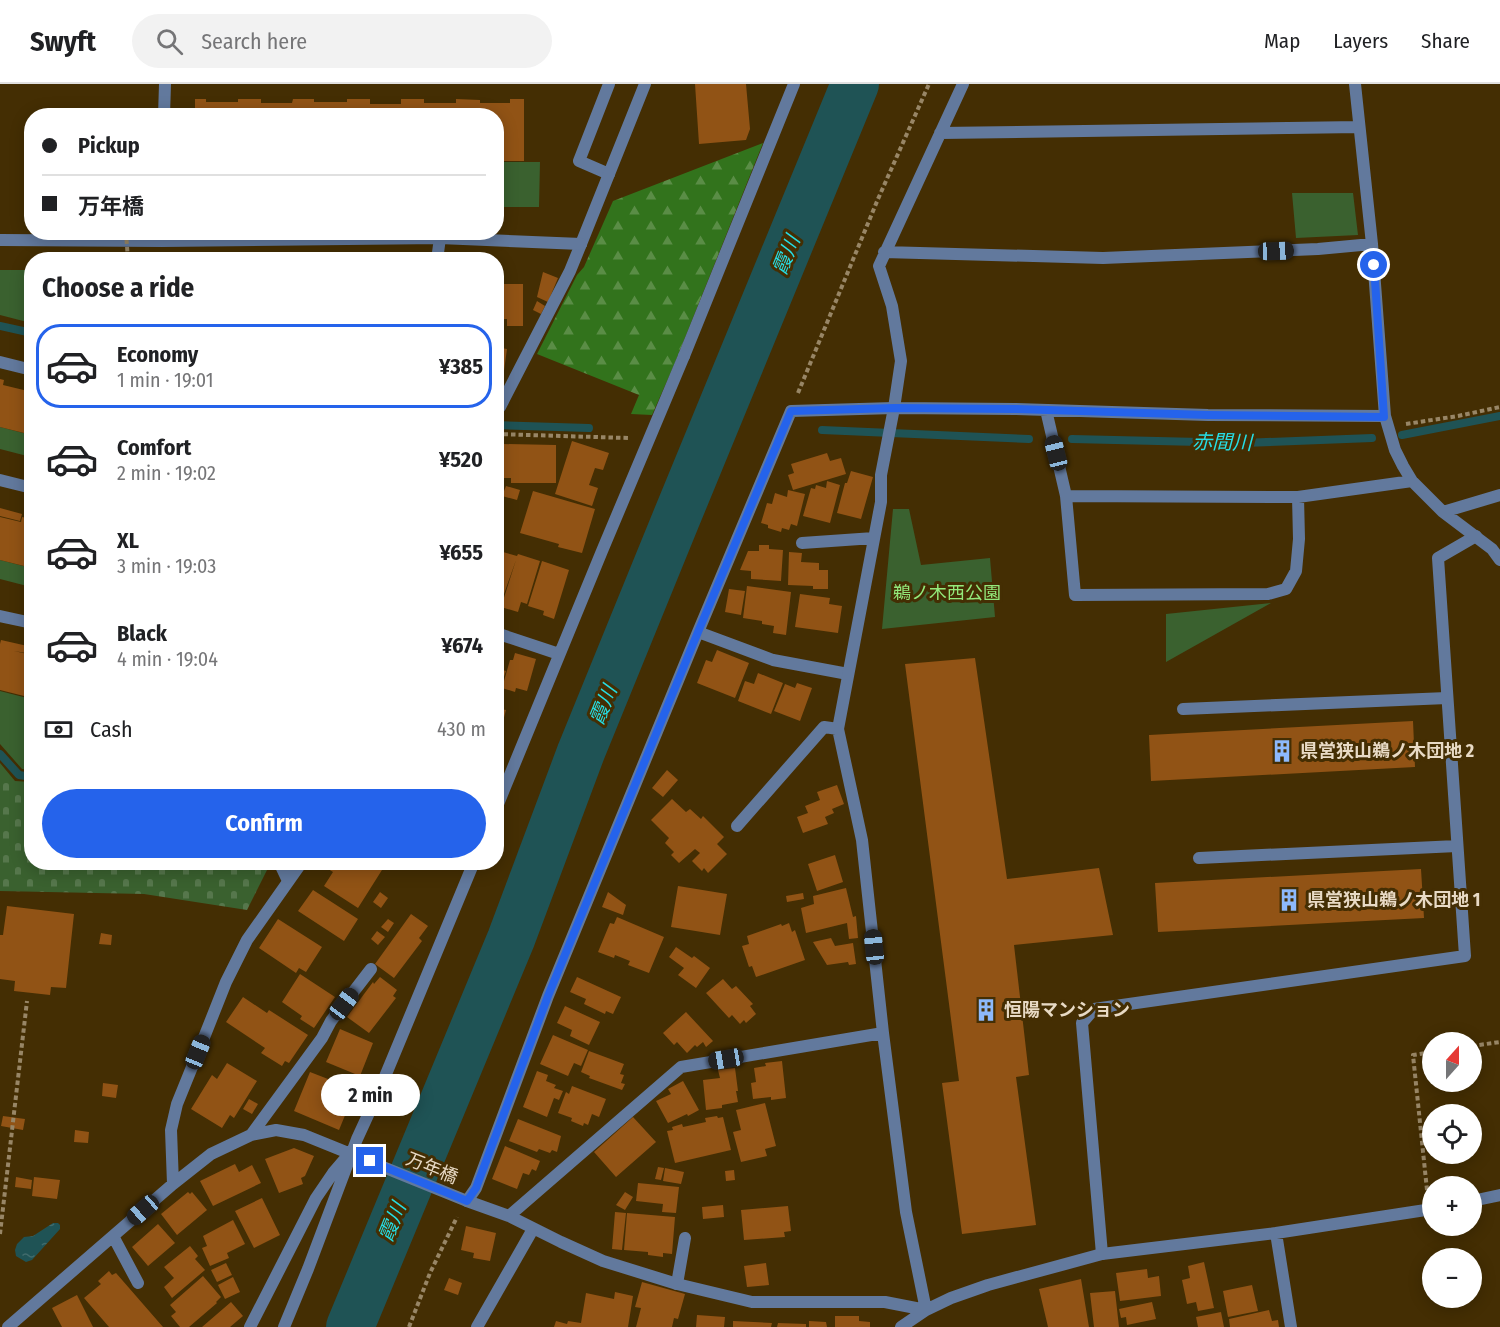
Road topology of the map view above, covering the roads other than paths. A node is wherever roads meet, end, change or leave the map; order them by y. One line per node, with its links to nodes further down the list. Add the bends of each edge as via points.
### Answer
1 (165, 84): 7 (street)
2 (609, 84): 10 (street, via 579,161)
3 (645, 84): 10 (street)
4 (794, 84): 39 (street)
5 (963, 84): 9 (street)
6 (1355, 84): 8 (street)
7 (164, 108)
8 (1359, 127): 9 (street); 15 (street)
9 (940, 134): 16 (street)
10 (609, 174): 14 (street)
11 (0, 240): 12 (street)
12 (24, 240)
13 (487, 240): 14 (street)
14 (581, 244): 19 (street)
15 (1372, 244): 16 (street, via 1103,258); 22 (street)
16 (884, 252): 20 (street, via 879,266 892,306 901,361)
17 (0, 362): 18 (street)
18 (24, 368)
19 (504, 399)
20 (894, 408): 21 (street); 31 (street); 37 (street, via 791,411)
21 (1046, 410): 22 (street); 27 (street)
22 (1386, 422): 24 (street, via 1395,450)
23 (0, 480): 25 (street)
24 (1412, 481): 28 (street); 29 (street)
25 (24, 486)
26 (1500, 495): 29 (street)
27 (1066, 496): 28 (street); 28 (street, via 1074,595 1268,594 1286,589 1296,572)
28 (1298, 497)
29 (1443, 512): 30 (street)
30 (1476, 536): 33 (street); 41 (street, via 1438,558)
31 (874, 538): 32 (street); 40 (street)
32 (802, 543)
33 (1496, 550): 34 (street)
34 (1500, 560)
35 (0, 616): 36 (street)
36 (24, 621)
37 (698, 632): 40 (street, via 772,660); 59 (street, via 548,996 476,1188)
38 (504, 636): 39 (street)
39 (560, 654): 44 (street)
40 (848, 674): 43 (street)
41 (1447, 698): 42 (street); 46 (street)
42 (1183, 709)
43 (838, 729): 45 (street, via 824,727); 53 (street, via 862,840)
44 (504, 790)
45 (737, 826)
46 (1457, 846): 47 (street); 66 (street, via 1465,956 1094,1009 1082,1023)
47 (1199, 858)
48 (283, 870): 51 (street)
49 (296, 870): 51 (street)
50 (471, 870): 55 (street)
51 (288, 881): 56 (street, via 247,940 226,982 177,1104 171,1130)
52 (371, 969): 54 (street)
53 (883, 1033): 61 (street, via 681,1067); 69 (street, via 906,1212)
54 (251, 1135): 55 (street, 万年橋, via 276,1130 304,1135); 56 (street, via 211,1154)
55 (350, 1154): 59 (street, 万年橋); 71 (street, via 316,1197); 72 (street)
56 (173, 1184): 64 (street)
57 (1500, 1195): 58 (street)
58 (1482, 1199)
59 (467, 1201): 61 (street, 万年橋)
60 (1422, 1210): 63 (street)
61 (509, 1216): 62 (street, 万年橋)
62 (533, 1229): 68 (street, 万年橋, via 603,1261); 73 (street)
63 (1276, 1233): 66 (street); 75 (street)
64 (112, 1236): 67 (street); 70 (street)
65 (685, 1238): 68 (street)
66 (1102, 1254): 69 (street, via 988,1285)
67 (138, 1283)
68 (677, 1284): 69 (street, 万年橋, via 752,1302 885,1302)
69 (926, 1310): 74 (street)
70 (8, 1327)
71 (250, 1327)
72 (284, 1327)
73 (477, 1327)
74 (901, 1327)
75 (1291, 1327)

